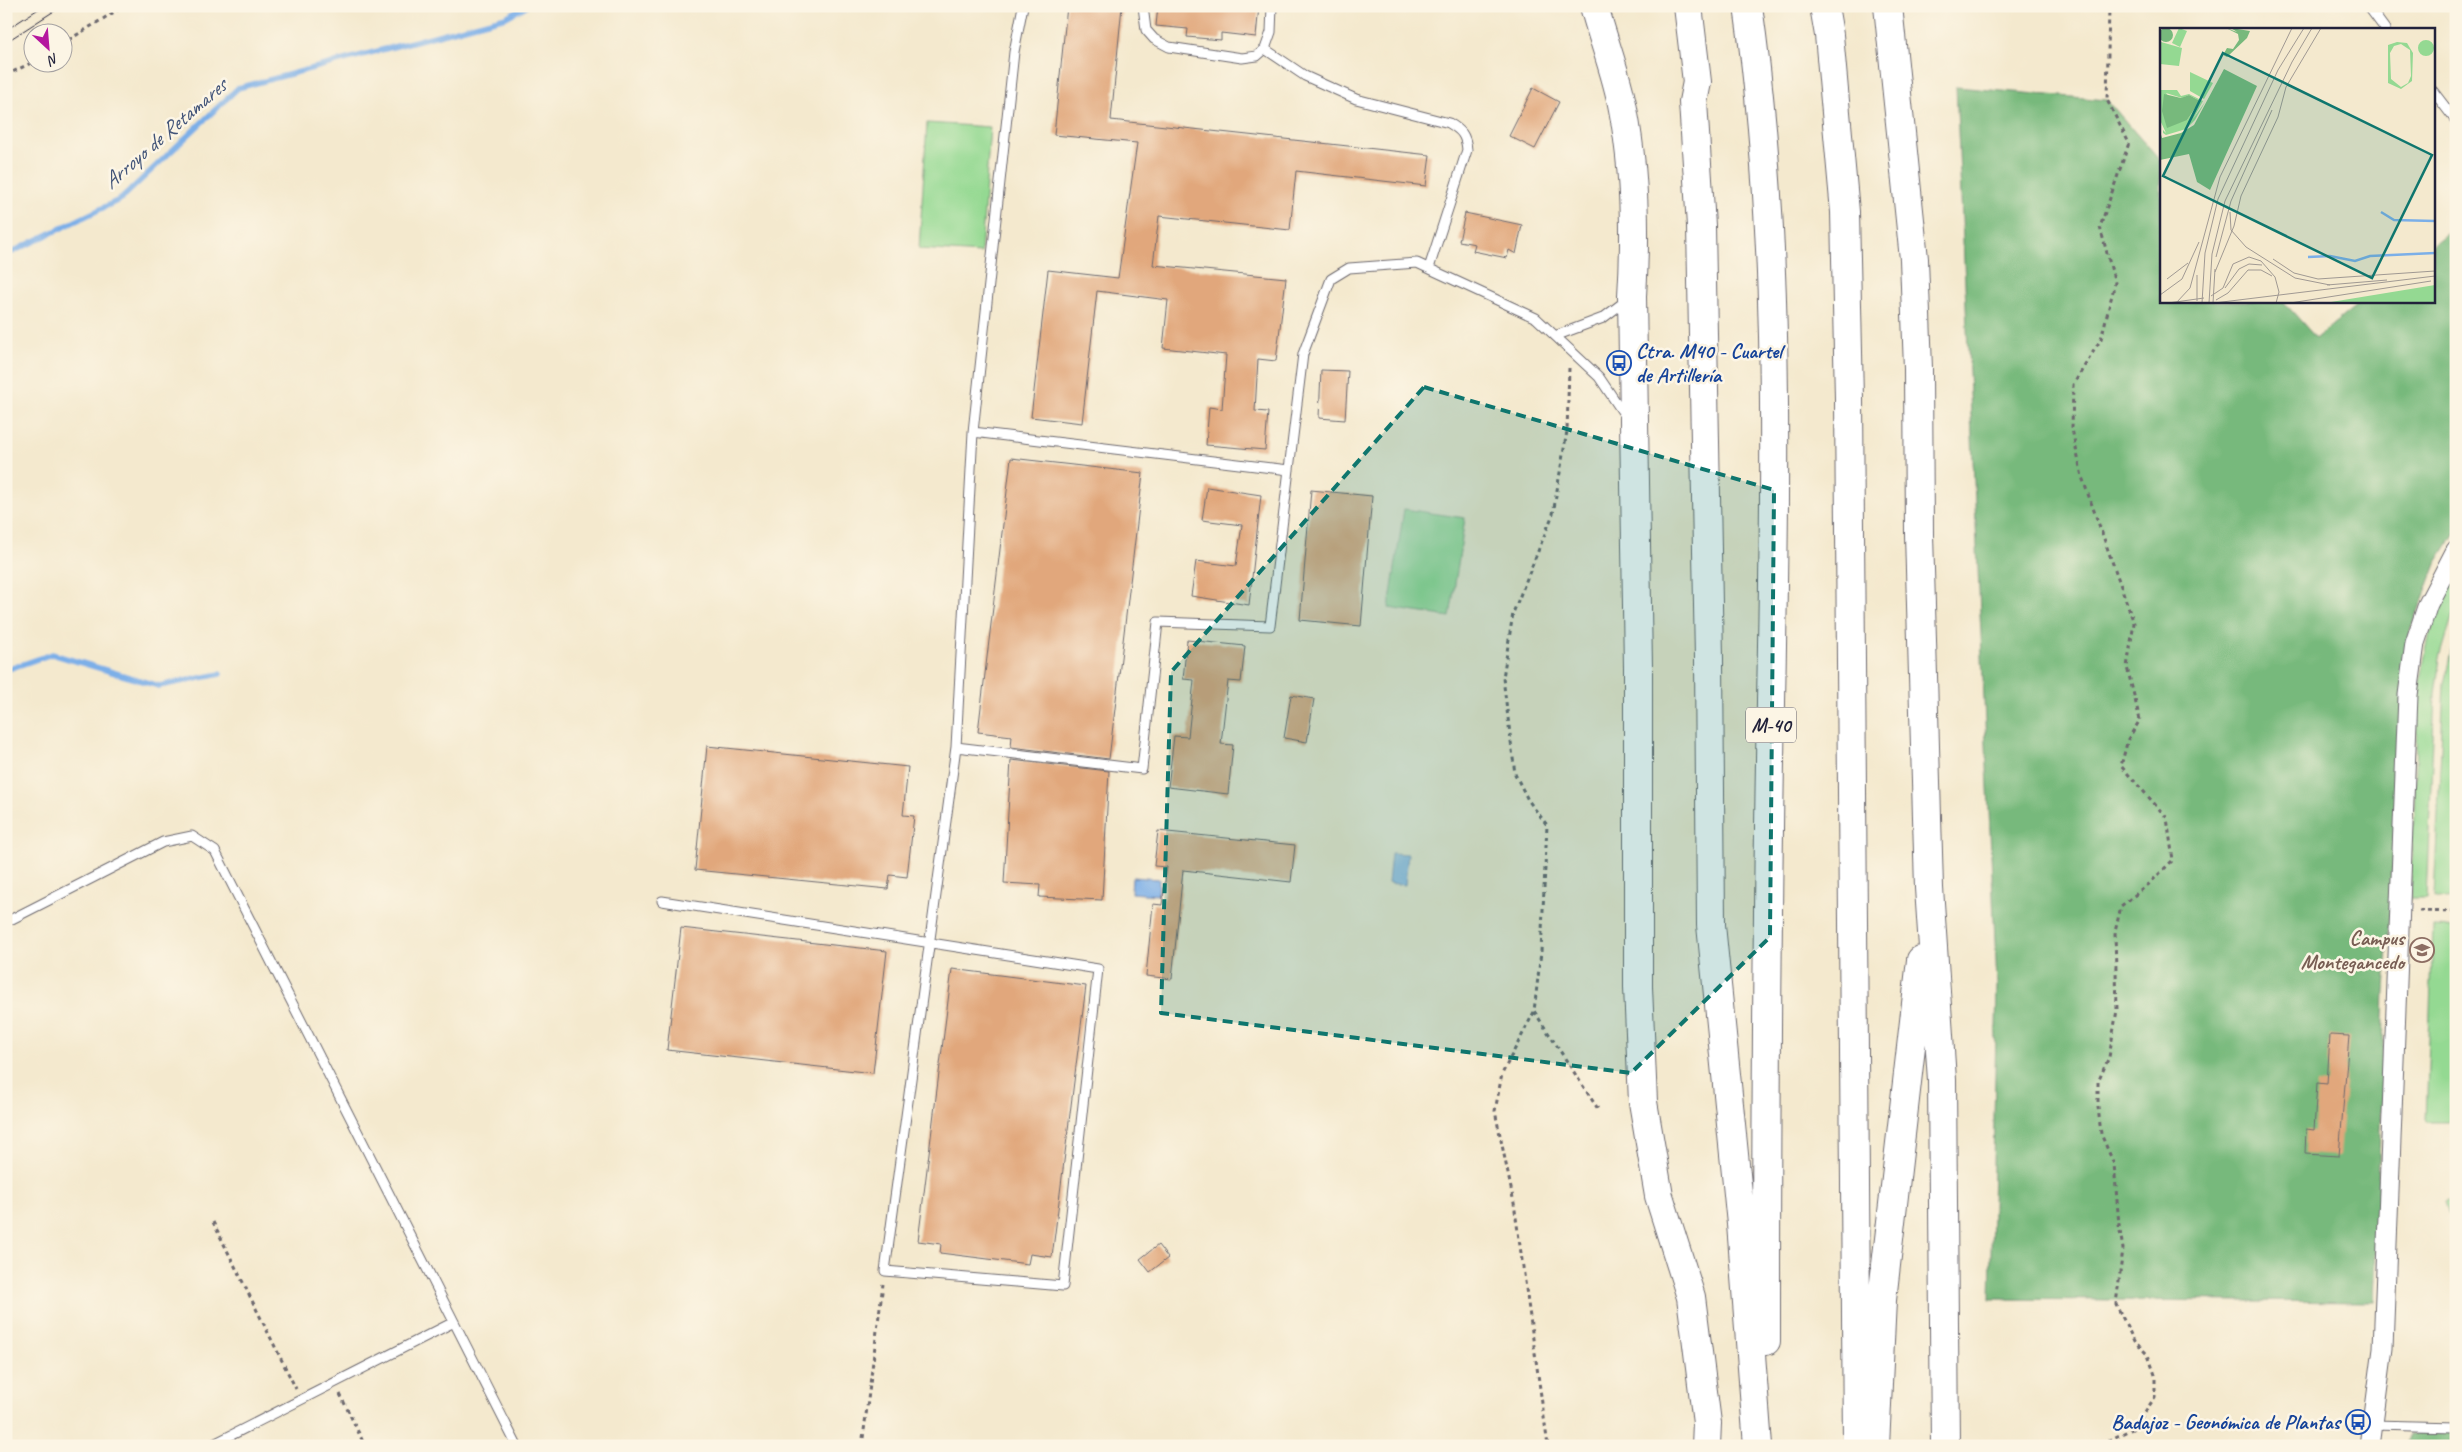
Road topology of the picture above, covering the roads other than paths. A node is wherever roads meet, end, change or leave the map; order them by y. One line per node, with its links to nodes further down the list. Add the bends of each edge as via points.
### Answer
1 (1023, 6): 20 (lane, via 1014,52)
2 (1143, 6): 12 (lane, via 1146,30 1169,47 1242,58 1257,56)
3 (1272, 6): 12 (lane, via 1271,32)
4 (1594, 6): 17 (highway, via 1623,108 1632,174 1635,251)
5 (1671, 6): 14 (highway, via 1679,53 1680,84)
6 (1688, 6): 14 (highway, via 1697,82)
7 (1748, 6): 35 (highway, M-40, via 1768,204 1774,406 1766,976)
8 (1824, 6): 36 (highway, via 1845,212 1850,399)
9 (1888, 6): 24 (highway, via 1914,259)
10 (2368, 6): 11 (lane)
11 (2384, 28)
12 (1265, 49): 16 (lane, via 1305,76 1356,99 1449,122 1460,130 1466,139 1467,150)
13 (2434, 92): 15 (lane)
14 (1693, 102): 34 (highway, via 1701,236 1711,925 1741,1224)
15 (2456, 121)
16 (1429, 268): 18 (lane, via 1536,318); 21 (lane, via 1417,263 1349,268 1330,279 1303,354)
17 (1632, 296): 18 (lane, via 1603,318); 19 (highway)
18 (1555, 336): 19 (lane, via 1599,377)
19 (1635, 430): 33 (highway, via 1638,987 1643,1102 1659,1196 1691,1297)
20 (972, 432): 21 (lane); 23 (lane)
21 (1289, 470): 23 (lane, via 1270,626 1158,622 1142,769)
22 (2456, 550): 29 (street, via 2428,604 2415,643 2408,695 2384,1338)
23 (956, 747): 27 (lane)
24 (1929, 888): 37 (highway, via 1882,1300); 38 (highway, via 1942,1080)
25 (662, 901): 27 (lane)
26 (6, 922): 28 (lane, via 163,842 192,836 215,851)
27 (929, 943): 27 (lane, via 885,1271 1063,1286 1098,969)
28 (454, 1322): 31 (lane); 32 (lane)
29 (2373, 1425): 30 (lane); 39 (street)
30 (2456, 1427)
31 (210, 1446)
32 (517, 1446)
33 (1706, 1446)
34 (1758, 1446)
35 (1766, 1446)
36 (1857, 1446)
37 (1875, 1446)
38 (1945, 1446)
39 (2370, 1446)

